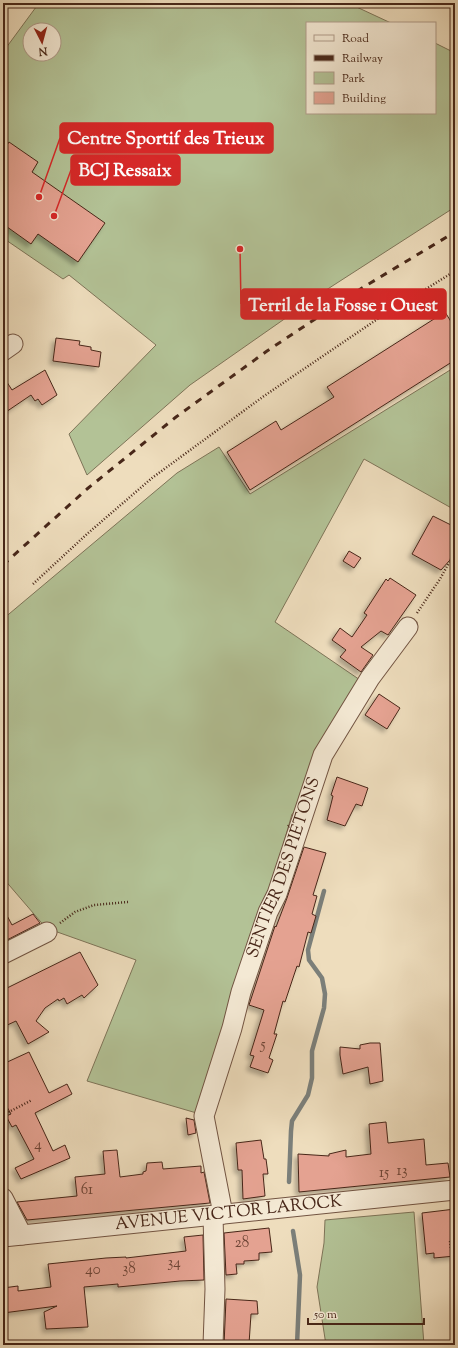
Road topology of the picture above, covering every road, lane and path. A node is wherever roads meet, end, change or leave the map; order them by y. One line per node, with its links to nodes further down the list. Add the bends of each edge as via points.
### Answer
1 (455, 271): 3 (path, via 376,320 264,396 152,478)
2 (455, 552): 4 (path)
3 (33, 584)
4 (408, 626): 12 (street, SENTIER DES PIÉTONS, via 370,678 323,755 241,992 204,1116)
5 (128, 902): 6 (path, via 94,905 75,912)
6 (47, 932): 7 (street)
7 (3, 954)
8 (32, 1100): 9 (path)
9 (3, 1115)
10 (455, 1190): 12 (street, AVENUE VICTOR LAROCK)
11 (3, 1198): 13 (street)
12 (218, 1215): 13 (street, AVENUE VICTOR LAROCK); 17 (street, SENTIER DES PIÉTONS)
13 (22, 1235): 14 (street, AVENUE VICTOR LAROCK)
14 (3, 1237)
15 (450, 1240): 16 (path)
16 (451, 1250)
17 (213, 1345)

